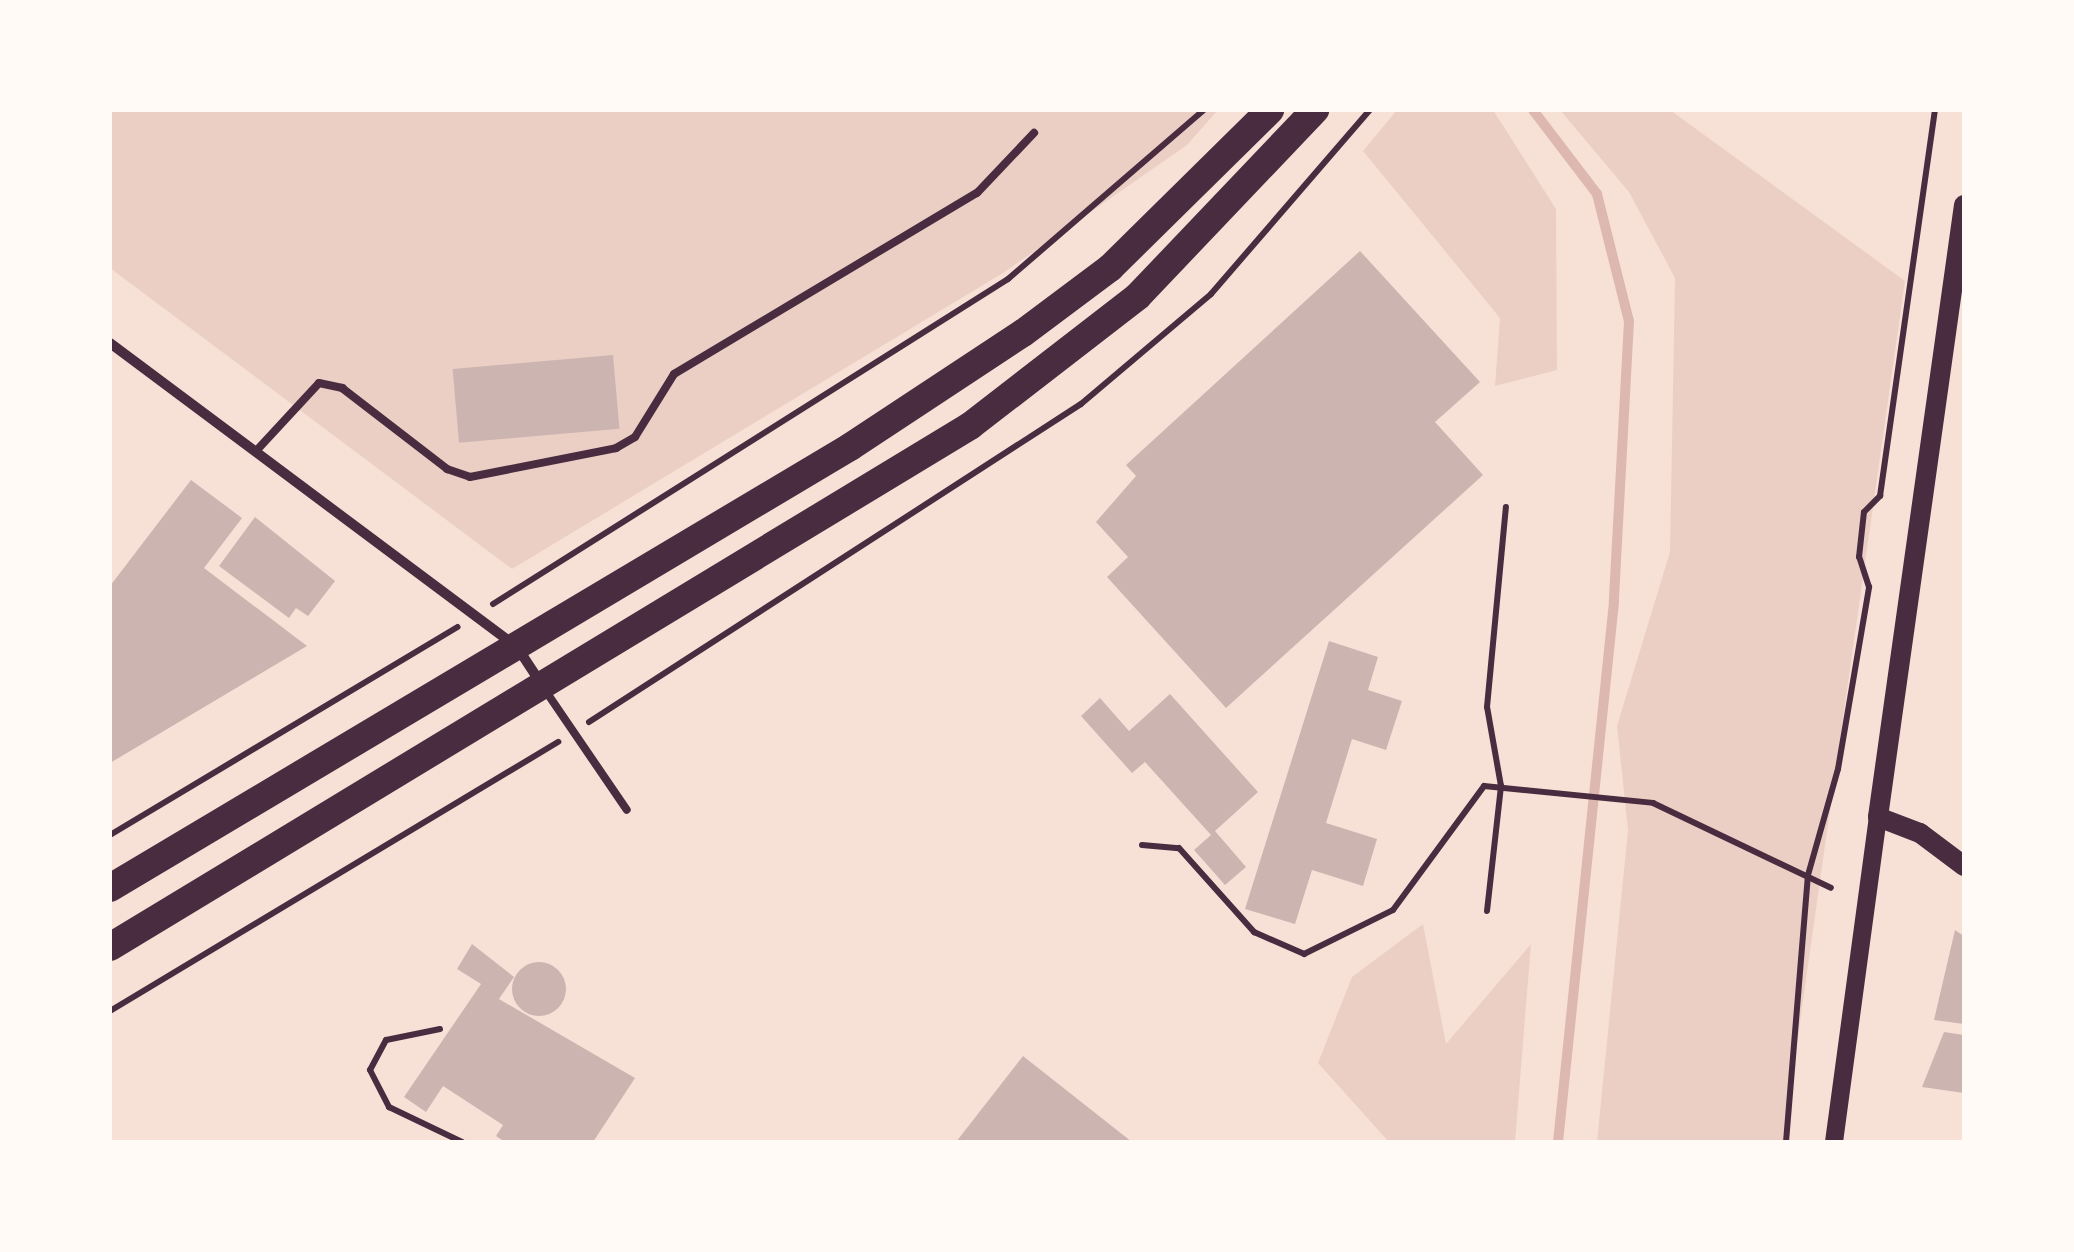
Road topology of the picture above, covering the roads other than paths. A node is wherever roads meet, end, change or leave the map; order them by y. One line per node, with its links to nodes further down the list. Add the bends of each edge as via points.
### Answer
1 (1270, 110): 7 (highway, via 1110,268 1023,333)
2 (1315, 110): 8 (highway, via 1138,296 1040,375)
3 (1034, 133): 6 (lane, via 978,193 674,374 635,436 616,448 470,476 447,469 342,388 319,383)
4 (1964, 205): 10 (main road)
5 (110, 343): 6 (street)
6 (257, 450): 7 (street)
7 (518, 647): 8 (street); 12 (highway)
8 (543, 687): 9 (lane); 13 (highway)
9 (627, 810)
10 (1878, 817): 11 (main road, via 1920,832); 14 (street)
11 (1964, 866)
12 (110, 888)
13 (110, 947)
14 (1834, 1142)

